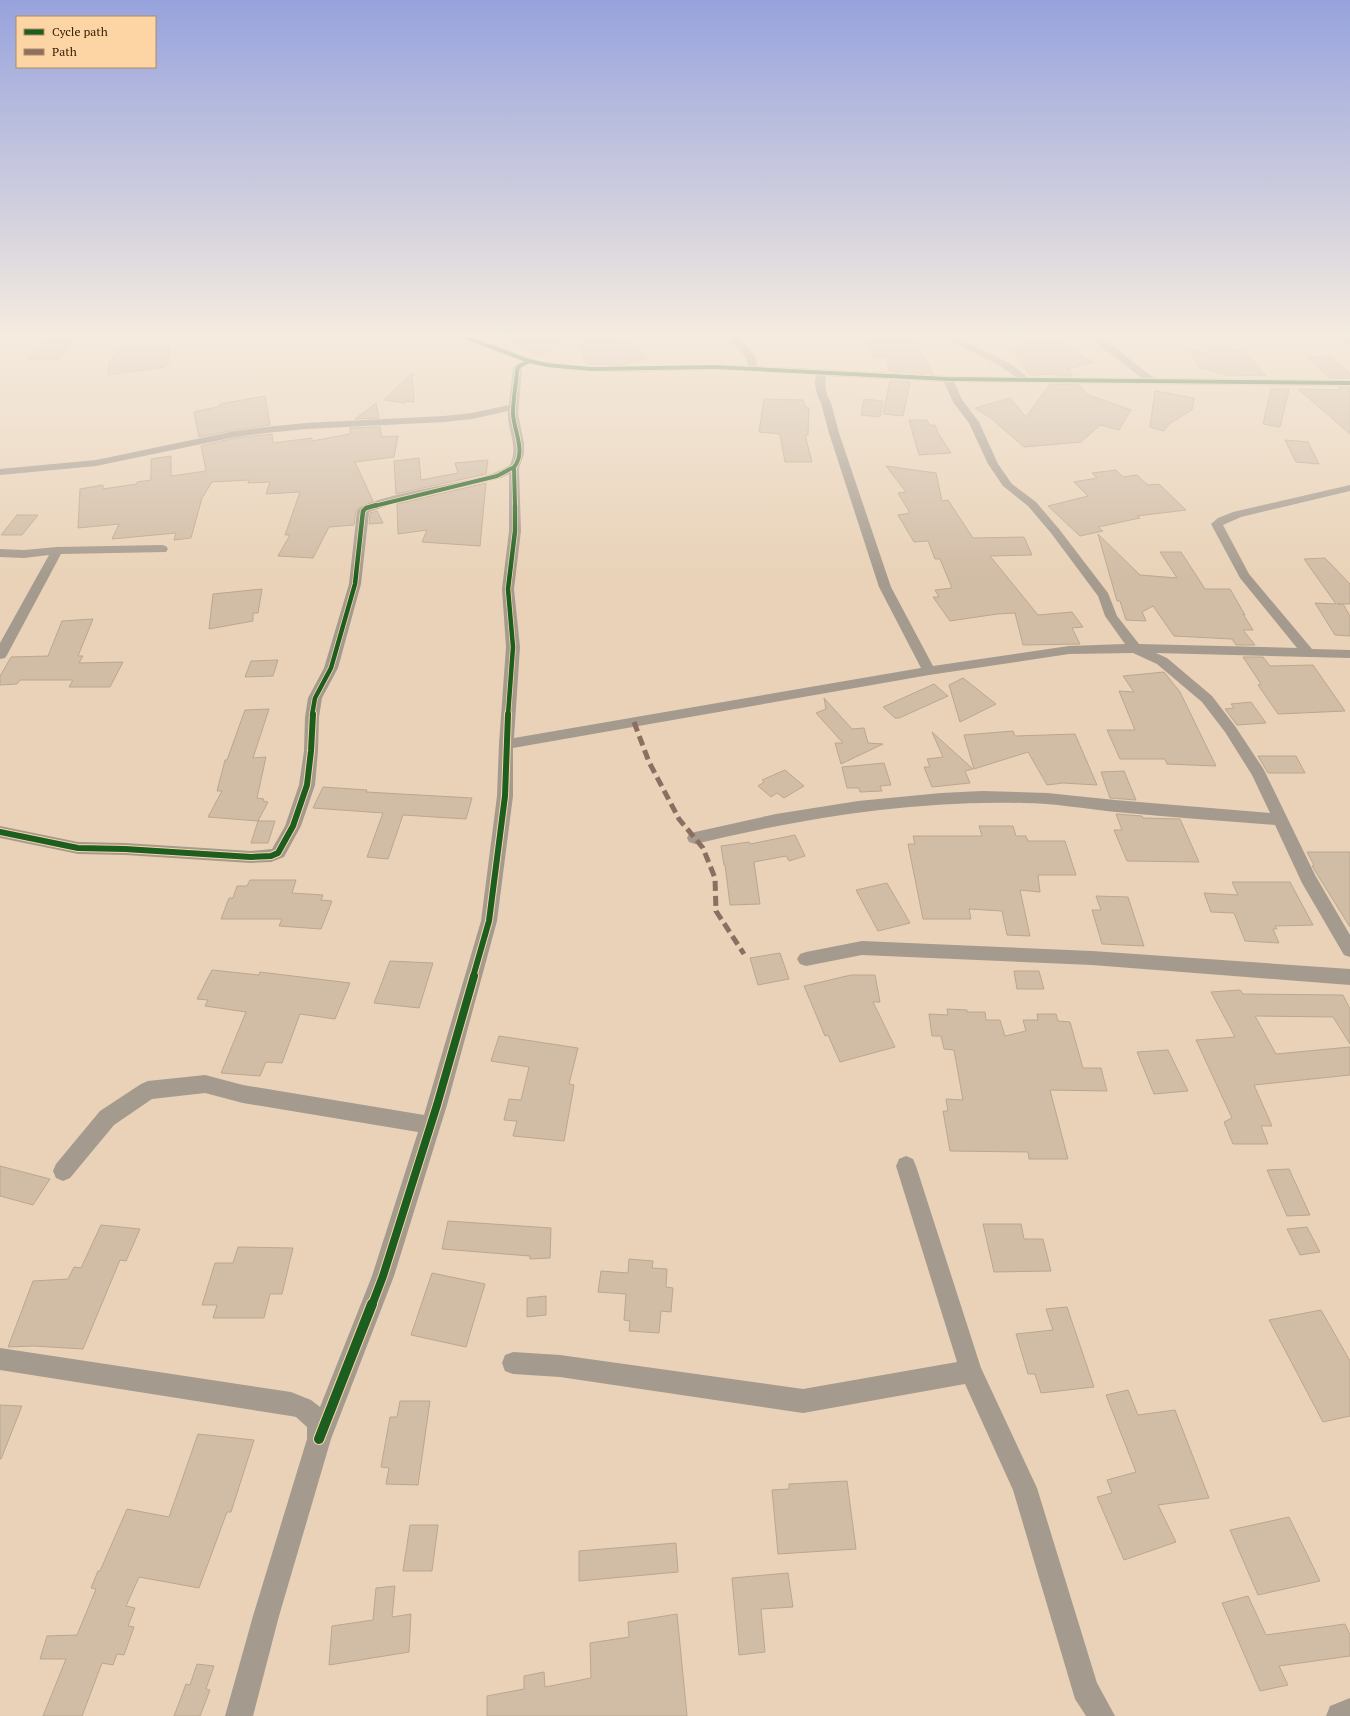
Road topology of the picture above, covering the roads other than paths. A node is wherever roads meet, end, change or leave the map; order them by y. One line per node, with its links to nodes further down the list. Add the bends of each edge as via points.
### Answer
1 (453, 418): 6 (street, via 266,430 96,463)
2 (514, 418): 5 (street, via 519,443 519,454)
3 (830, 418): 15 (street, via 885,587)
4 (971, 418): 11 (street, via 993,464 1008,486 1032,504 1059,537 1104,596 1111,616)
5 (514, 467): 16 (street, via 515,531 508,589 514,647); 18 (street, via 497,476 388,501 363,511 355,584 331,668 315,698 306,785 293,826 275,855 251,857 78,848)
6 (0, 472)
7 (1350, 488): 12 (street, via 1227,518 1217,524 1244,575)
8 (162, 549): 9 (street)
9 (57, 551): 10 (street); 14 (street)
10 (0, 553)
11 (1136, 649): 12 (street); 15 (street, via 1069,650); 17 (street, via 1162,661 1207,699 1259,774)
12 (1308, 653): 13 (street)
13 (1350, 654)
14 (0, 655)
15 (929, 672): 16 (street)
16 (506, 744): 23 (street, via 506,796 489,921)
17 (1281, 820): 19 (street, via 1025,797 976,798 852,807); 20 (street, via 1308,878)
18 (0, 832)
19 (695, 838)
20 (1350, 950)
21 (806, 959): 22 (street, via 862,948 1092,958)
22 (1350, 976)
23 (430, 1125): 25 (street, via 243,1094 205,1084 148,1090 107,1118); 29 (street, via 383,1276)
24 (906, 1166): 28 (street)
25 (63, 1171)
26 (0, 1359): 29 (street, via 291,1404 303,1408 319,1422)
27 (513, 1363): 28 (street, via 560,1366 803,1401)
28 (971, 1371): 32 (street, via 1025,1488 1085,1689)
29 (319, 1439): 31 (street)
30 (1350, 1712): 33 (street)
31 (239, 1716)
32 (1101, 1716)
33 (1340, 1716)

